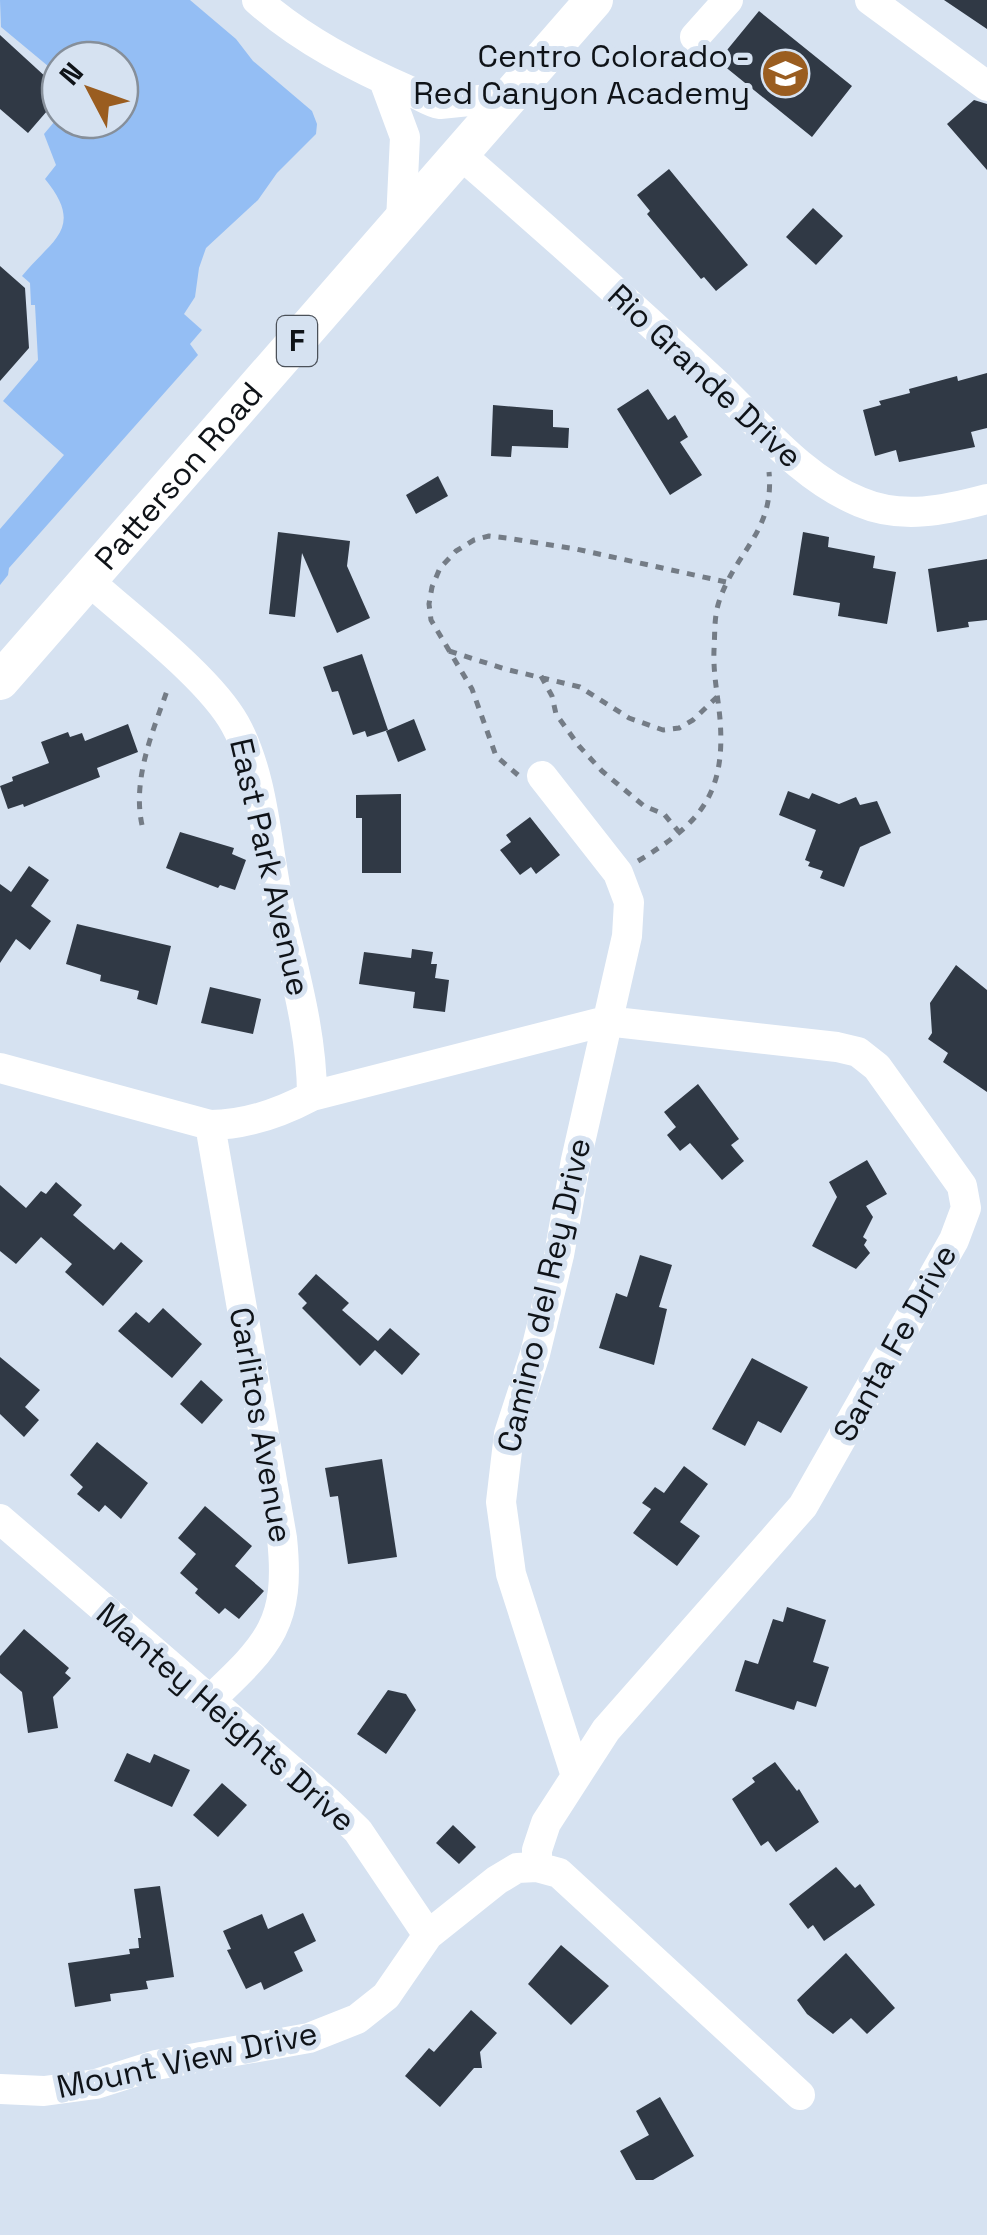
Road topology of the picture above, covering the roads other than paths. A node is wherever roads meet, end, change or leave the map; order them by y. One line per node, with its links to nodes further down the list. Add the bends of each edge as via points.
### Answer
1 (258, 0): 6 (street)
2 (594, 0): 8 (main road, Patterson Road / F)
3 (728, 0): 5 (street)
4 (870, 0): 7 (street)
5 (696, 37)
6 (384, 83): 8 (street, via 440,104); 10 (street, via 405,137)
7 (987, 86)
8 (509, 98): 9 (main road, Patterson Road / F)
9 (460, 154): 10 (main road, Patterson Road / F); 11 (street, Rio Grande Drive, via 828,487 864,504 905,512)
10 (401, 221): 12 (main road, Patterson Road / F)
11 (987, 499)
12 (88, 580): 13 (main road, Patterson Road / F); 17 (street, East Park Avenue, via 212,692 236,724 305,1017)
13 (0, 681)
14 (542, 776): 15 (street, Camino del Rey Drive, via 618,872 629,902)
15 (606, 1021): 17 (street, Santa Fe Drive); 21 (street, Camino del Rey Drive, via 559,1256 509,1434 501,1502 510,1574); 21 (street, Santa Fe Drive, via 858,1052 877,1067 962,1186 966,1208 803,1506 606,1730)
16 (0, 1068): 18 (street, Santa Fe Drive)
17 (312, 1096): 18 (street, Santa Fe Drive, via 284,1111)
18 (210, 1125): 20 (street, Carlitos Avenue, via 286,1578 263,1646)
19 (0, 1519): 20 (street, Mantey Heights Drive)
20 (210, 1700): 23 (street, Mantey Heights Drive, via 358,1831)
21 (576, 1776): 22 (street, Santa Fe Drive, via 546,1824)
22 (537, 1866): 23 (street, via 497,1880); 25 (street, via 559,1873)
23 (428, 1935): 24 (street, Mount View Drive, via 386,1996 358,2019 309,2038 156,2065 96,2084)
24 (0, 2089)
25 (800, 2095)

